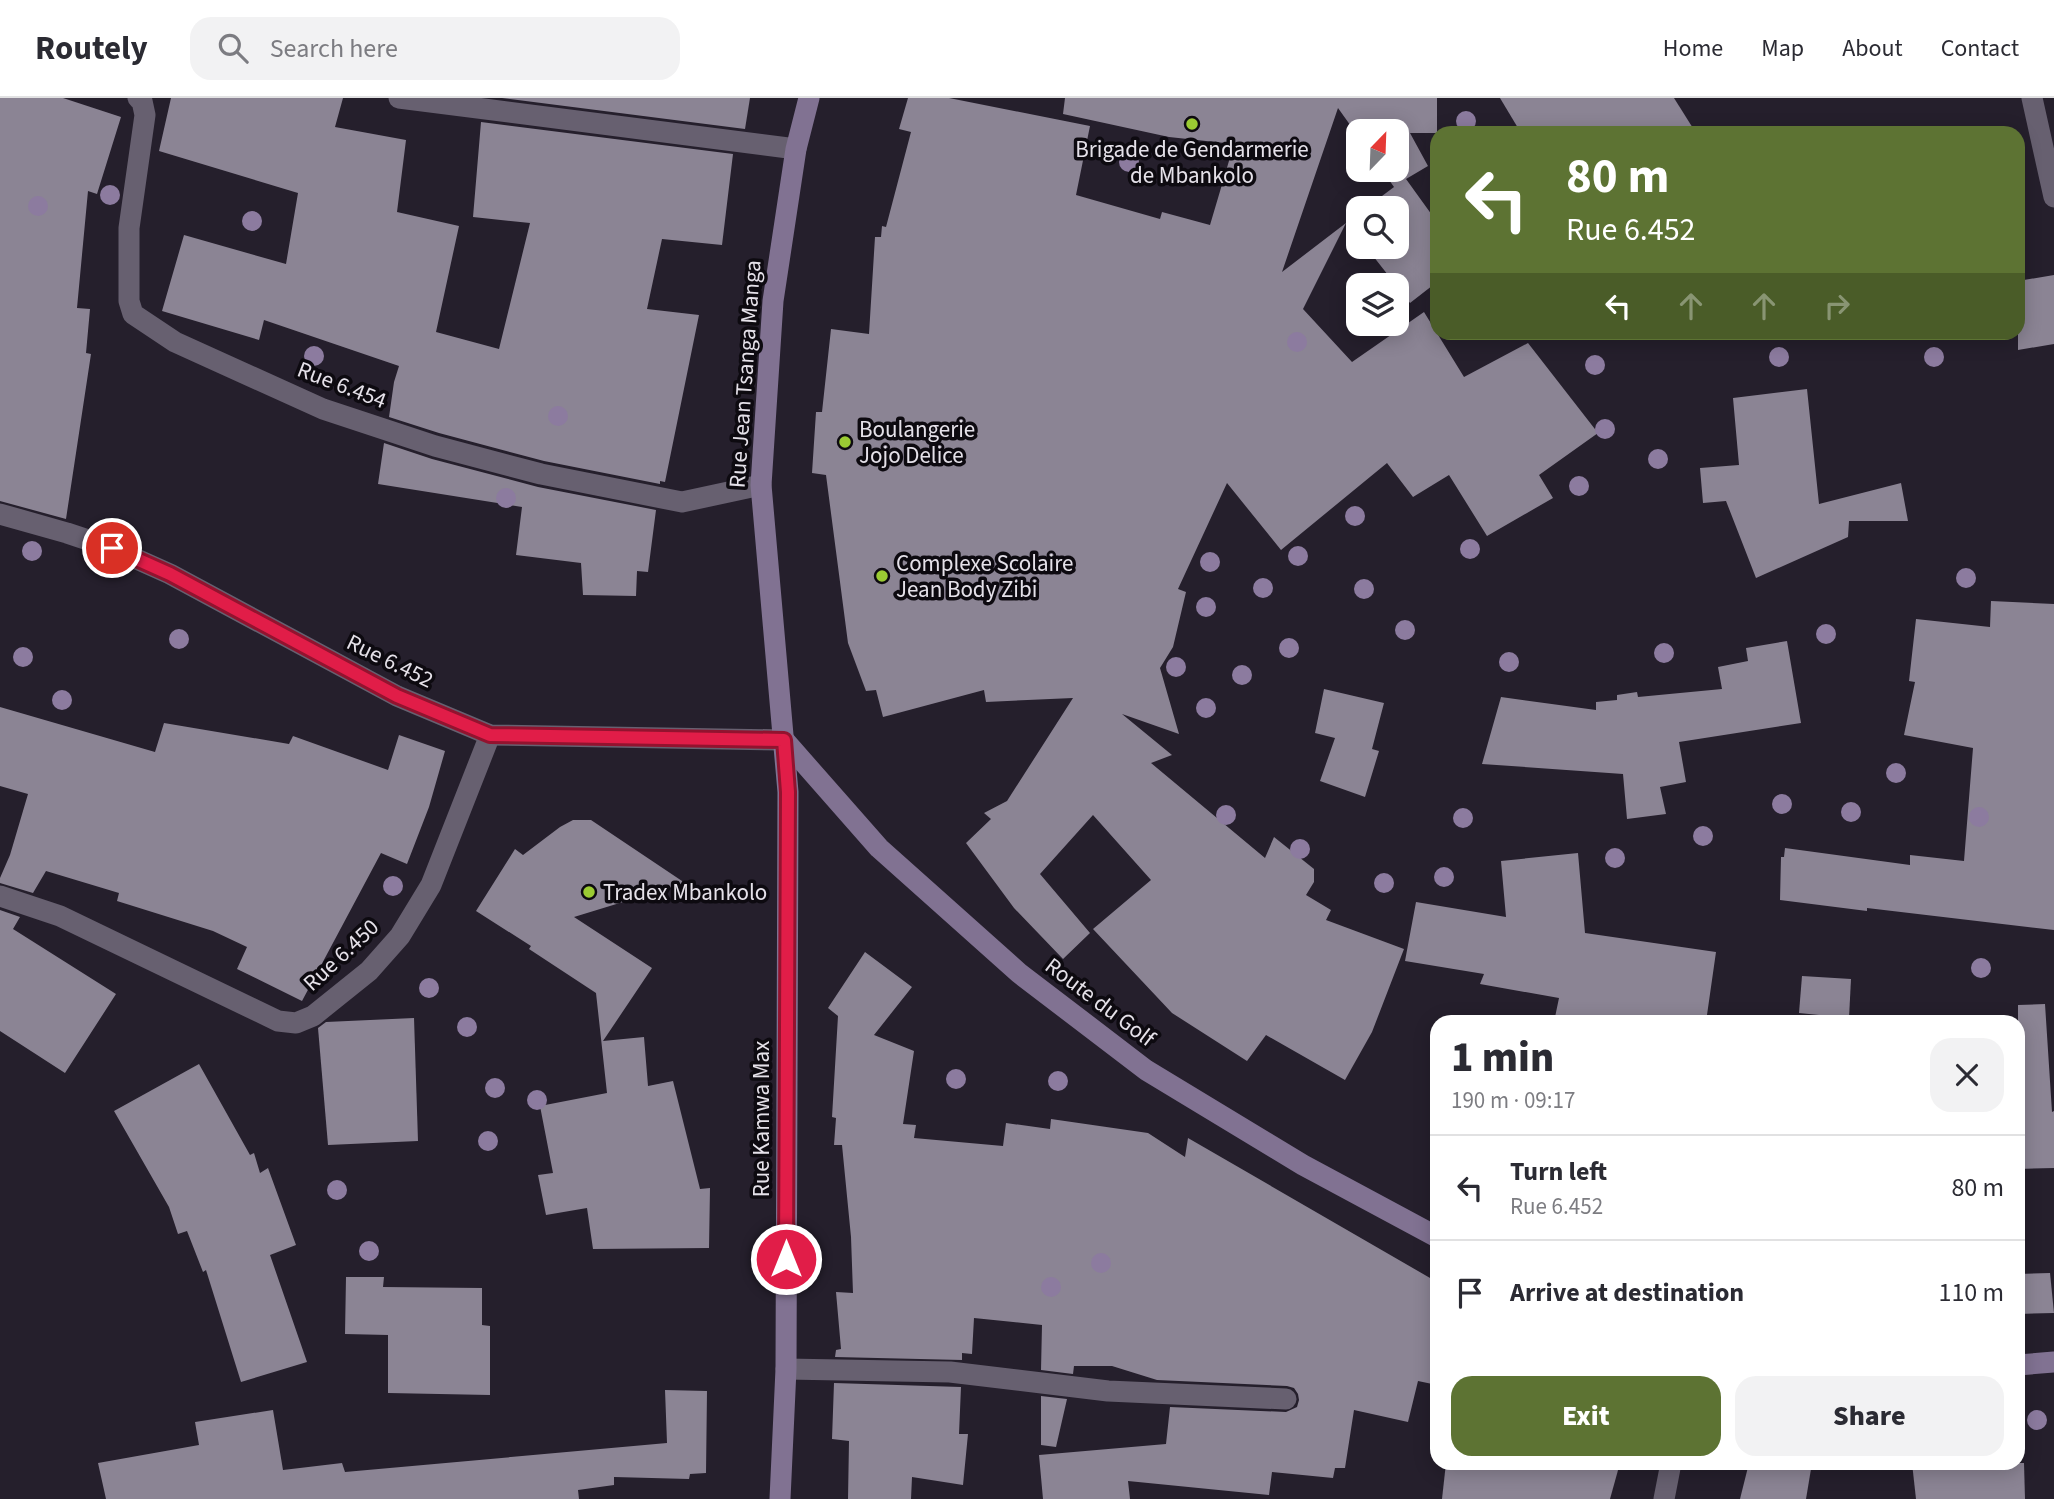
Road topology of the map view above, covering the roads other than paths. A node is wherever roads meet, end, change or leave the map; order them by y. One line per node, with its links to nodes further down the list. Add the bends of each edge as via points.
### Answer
1 (138, 98): 7 (street, Rue 6.454, via 145,115 129,228 128,301 133,314 175,342 323,409 541,474 682,502)
2 (399, 98): 5 (street)
3 (809, 98): 5 (main road, Rue Jean Tsanga Manga)
4 (2032, 98): 6 (street)
5 (796, 149): 7 (main road, Rue Jean Tsanga Manga, via 774,301)
6 (2054, 197)
7 (761, 485): 10 (main road, Rue Jean Tsanga Manga)
8 (0, 514): 9 (street, Rue 6.452, via 124,553 397,696)
9 (490, 735): 10 (street, Rue 6.452); 11 (street, Rue 6.450, via 431,885 400,936 369,971 313,1016 296,1023 278,1021 60,916)
10 (784, 740): 12 (main road, Route du Golf, via 879,848 1019,973 1146,1070 1303,1165); 15 (main road, Rue Kamwa Max, via 788,792)
11 (0, 897)
12 (1430, 1233)
13 (2054, 1362): 14 (main road)
14 (2025, 1364)
15 (786, 1369): 16 (street, via 950,1372 1108,1391); 18 (main road, Rue Kamwa Max)
16 (1286, 1399)
17 (1670, 1470): 19 (street)
18 (780, 1499)
19 (1664, 1499)

